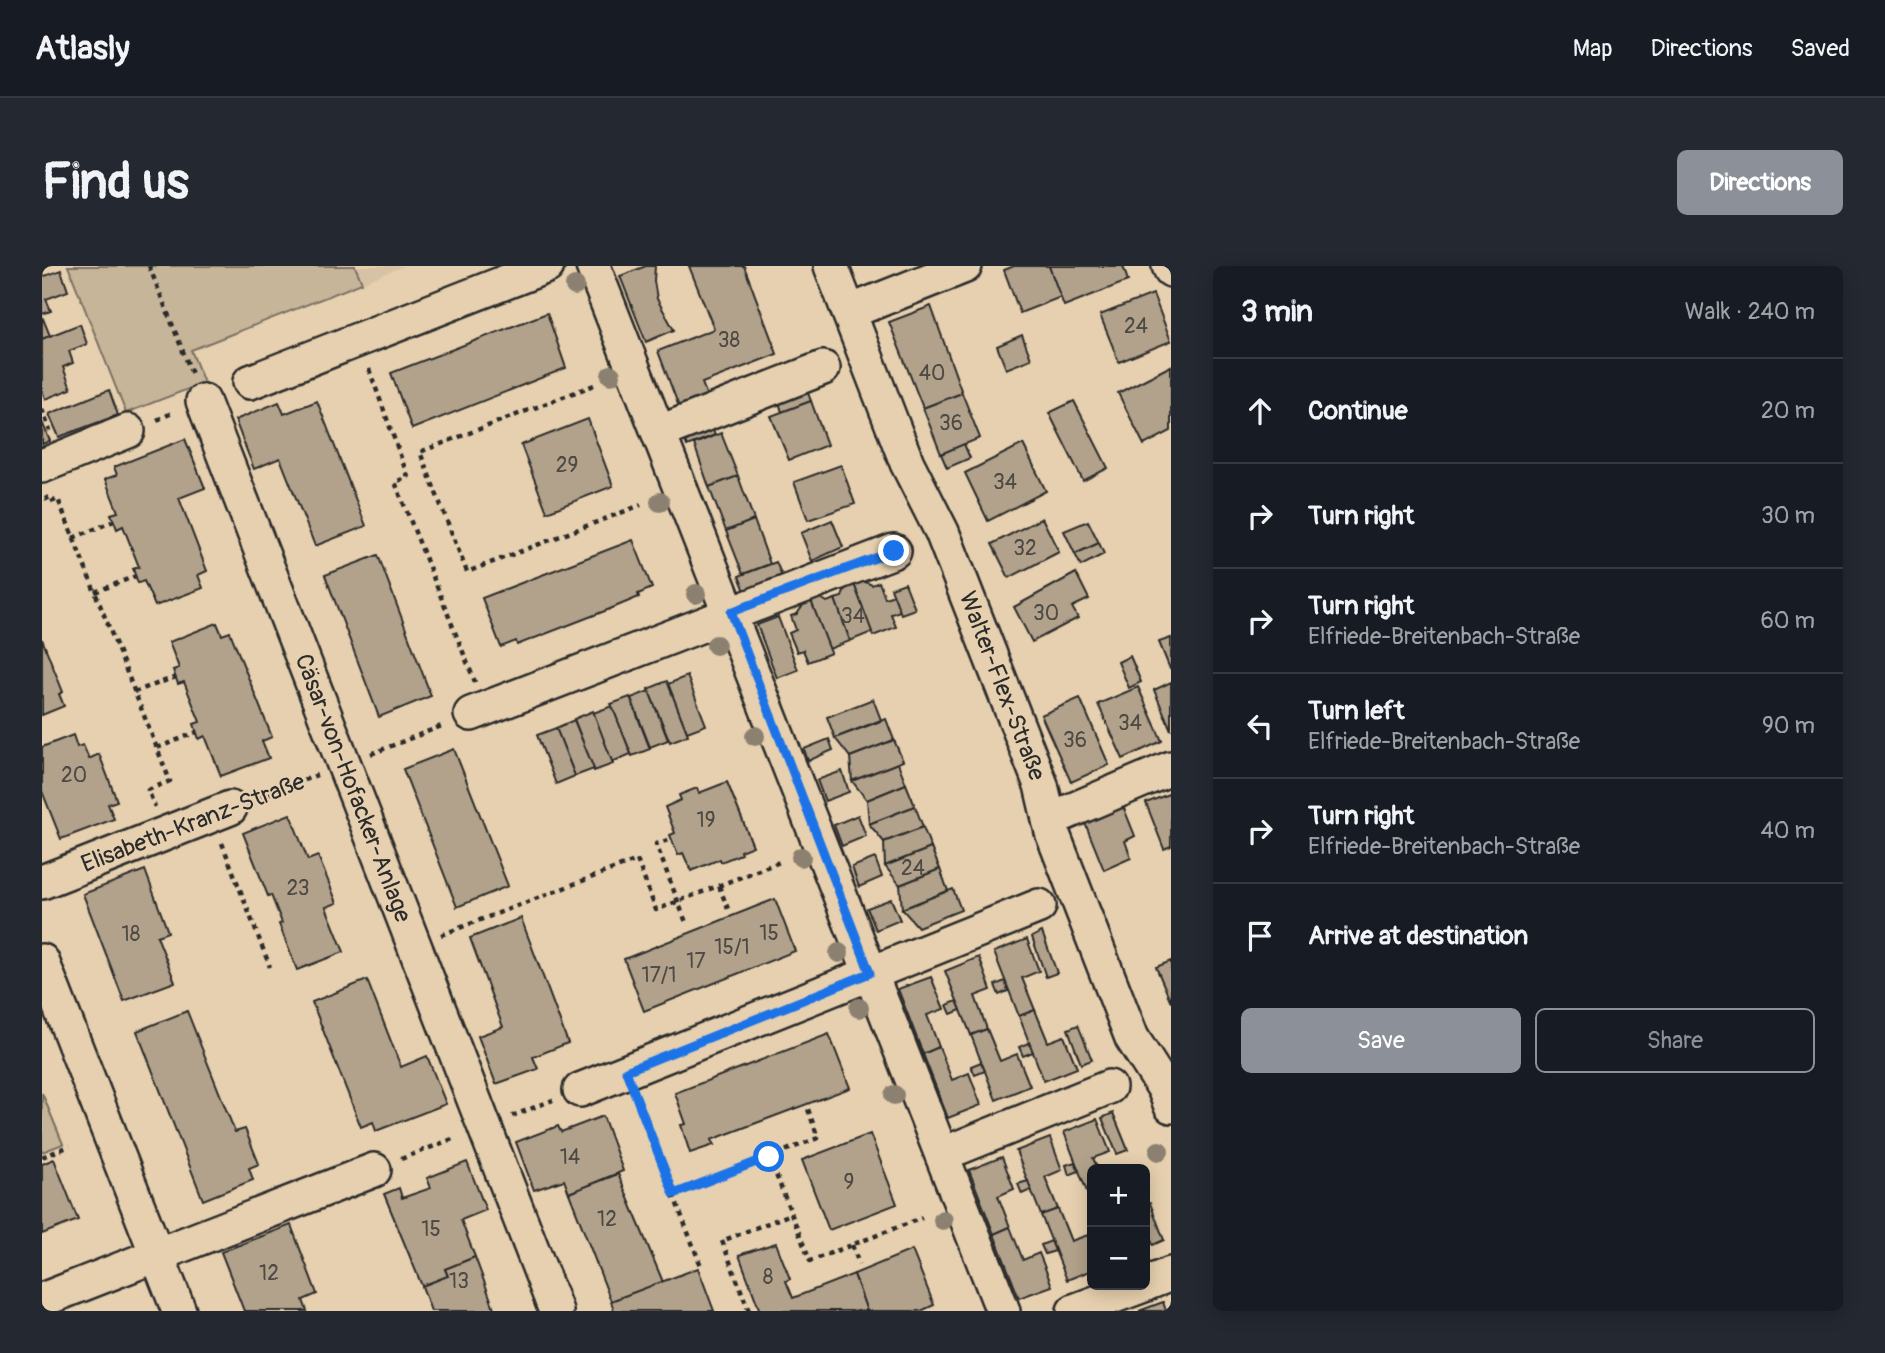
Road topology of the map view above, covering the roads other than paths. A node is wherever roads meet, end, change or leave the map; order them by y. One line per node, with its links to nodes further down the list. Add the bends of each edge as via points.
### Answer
1 (547, 266): 7 (street)
2 (593, 266): 10 (street)
3 (831, 266): 5 (street, Walter-Flex-Straße)
4 (965, 266): 5 (street)
5 (849, 312): 17 (street, Walter-Flex-Straße, via 907,463 947,544 1041,785)
6 (823, 368): 10 (street)
7 (250, 382)
8 (202, 401): 34 (street, Cäsar-von-Hofacker-Anlage)
9 (128, 431): 11 (street)
10 (660, 432): 13 (street)
11 (42, 466)
12 (894, 551): 13 (street)
13 (731, 612): 14 (street); 21 (street)
14 (478, 712)
15 (1171, 768): 17 (street)
16 (221, 812): 18 (street, Elisabeth-Kranz-Straße)
17 (1049, 820): 22 (street, Walter-Flex-Straße, via 1132,1038)
18 (42, 881)
19 (1039, 906): 21 (street)
20 (42, 961): 28 (street)
21 (870, 973): 24 (street); 26 (street)
22 (1161, 1065): 25 (street, Walter-Flex-Straße)
23 (1109, 1087): 26 (street)
24 (580, 1090)
25 (1171, 1107)
26 (943, 1154): 35 (street)
27 (374, 1170): 28 (street)
28 (157, 1255): 32 (street); 33 (street)
29 (1171, 1274): 30 (street)
30 (1150, 1282)
31 (1128, 1290): 36 (street)
32 (42, 1300)
33 (179, 1311)
34 (556, 1311)
35 (1003, 1311)
36 (1074, 1311)

